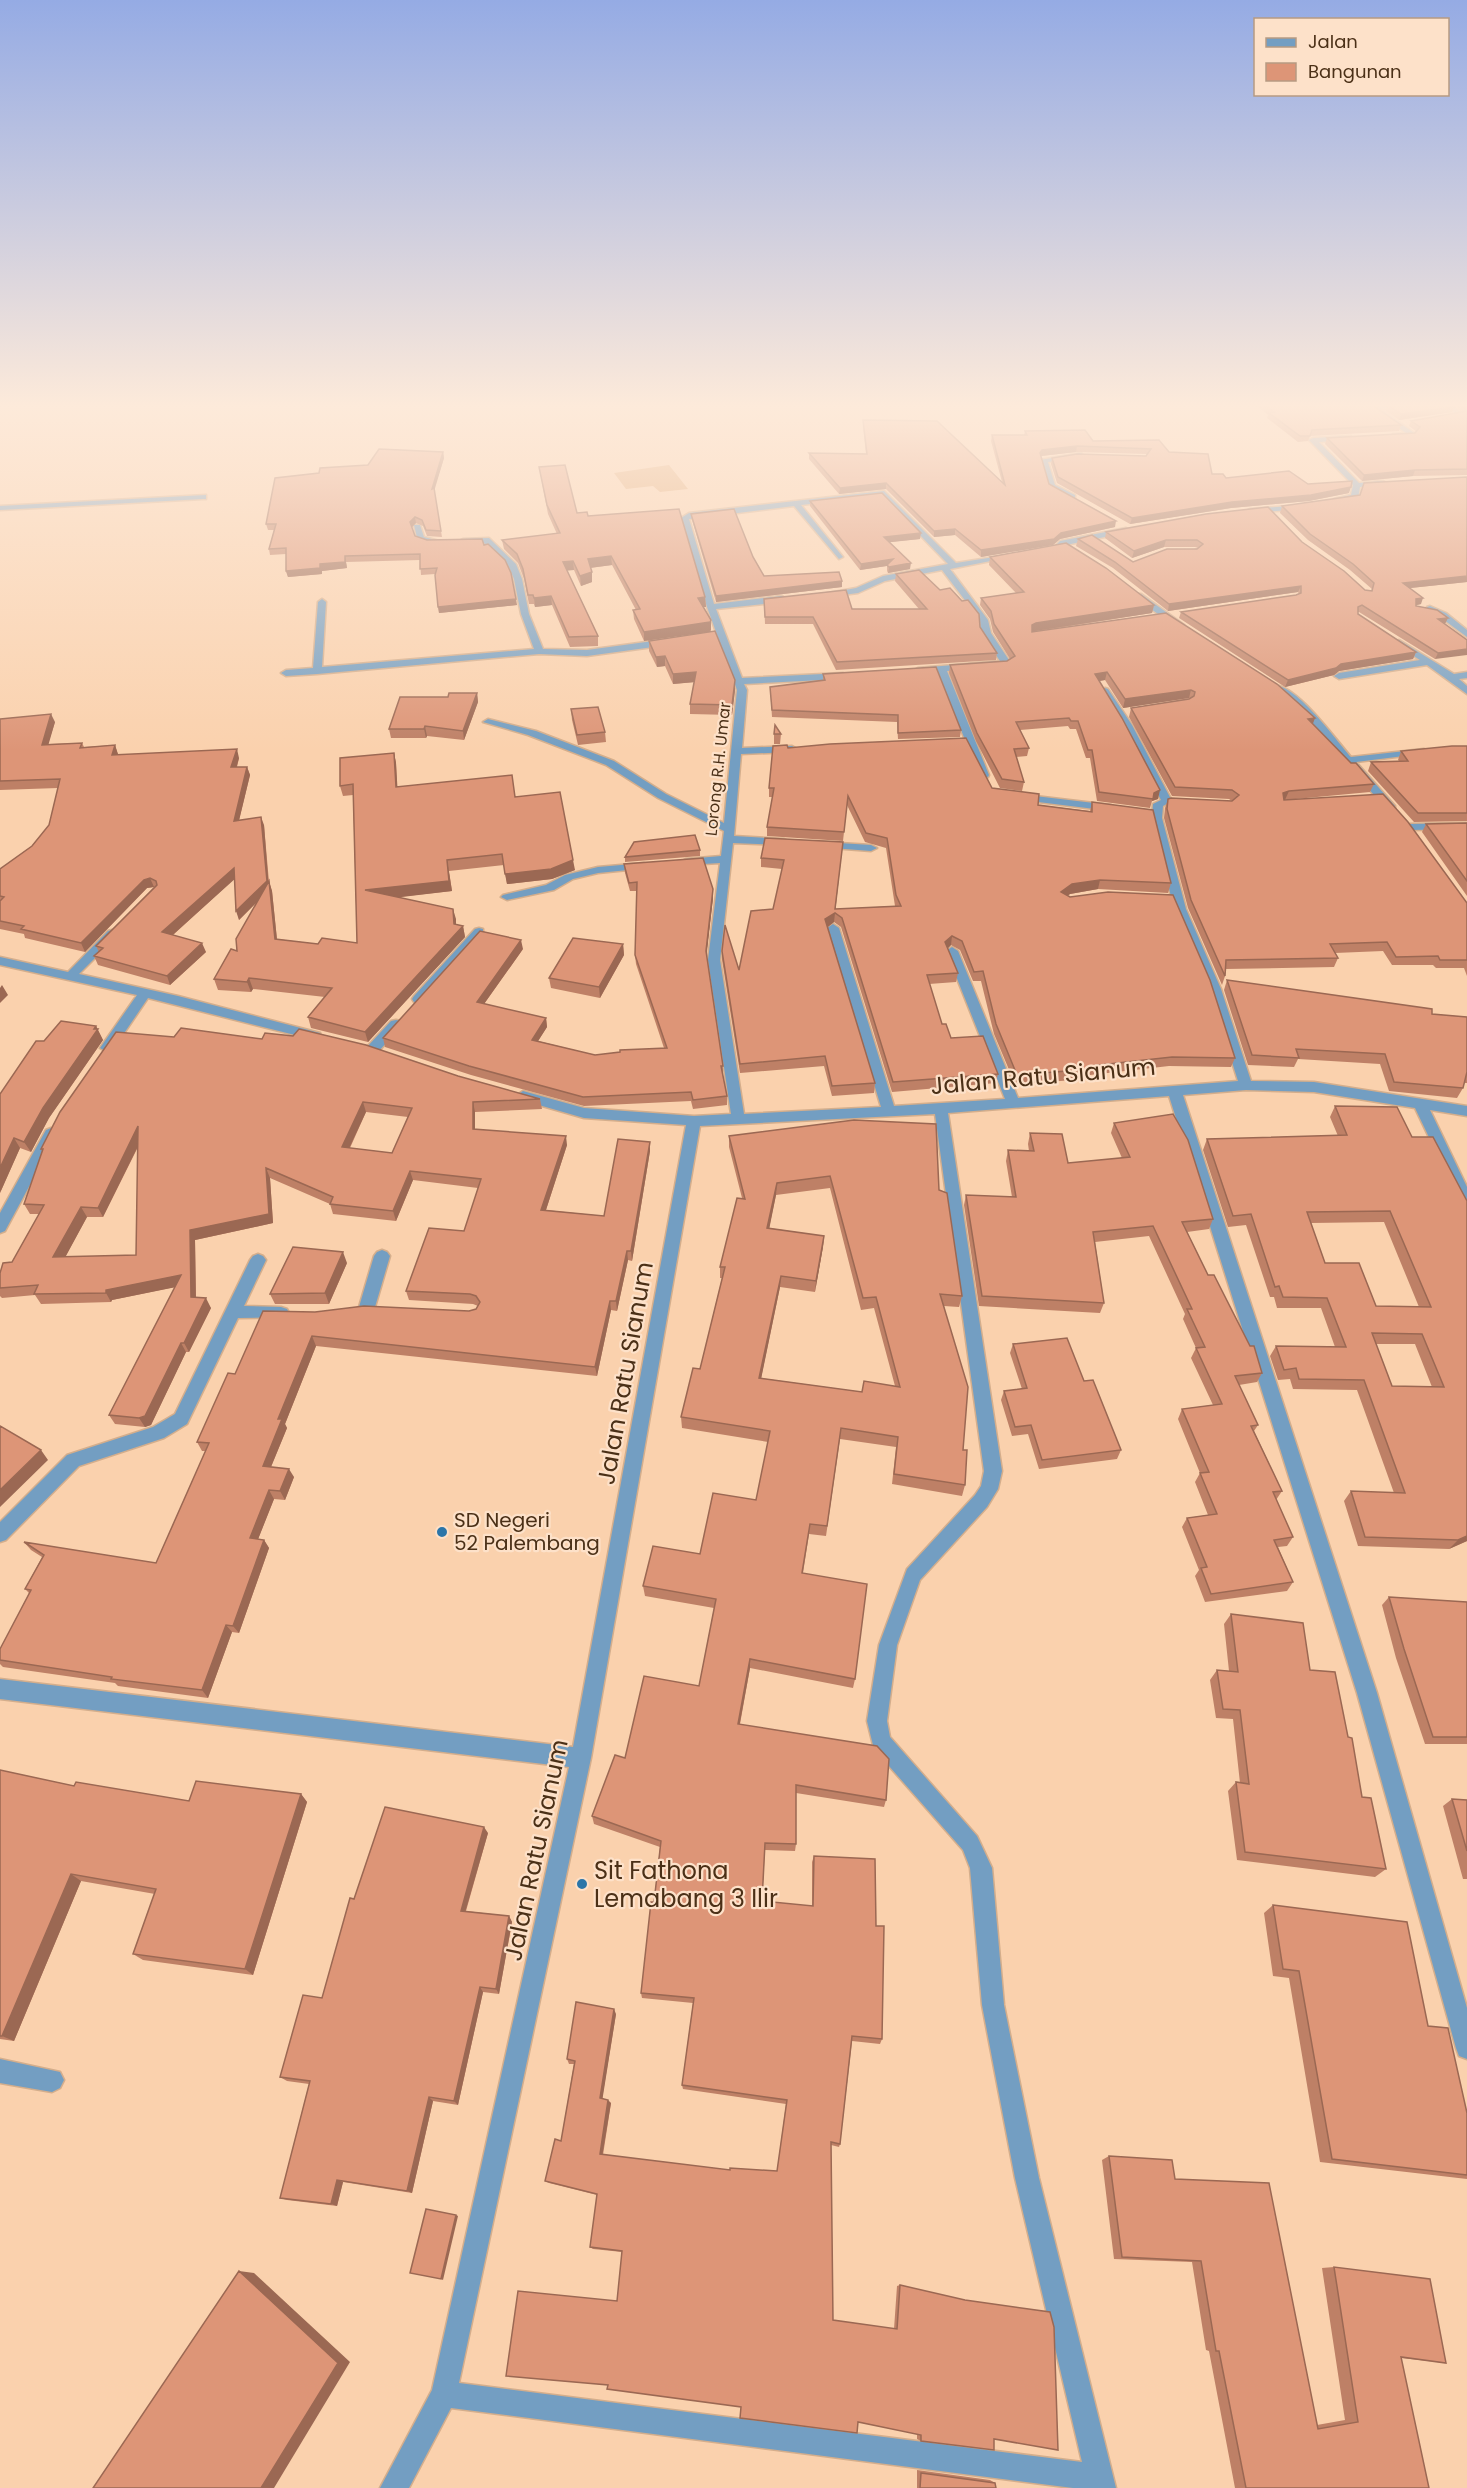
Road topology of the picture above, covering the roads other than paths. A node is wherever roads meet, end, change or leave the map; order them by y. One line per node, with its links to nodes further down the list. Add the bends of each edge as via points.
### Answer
1 (687, 519): 21 (street, Lorong R.H. Umar)
2 (809, 519): 14 (street)
3 (910, 519): 15 (street, Lorong R.H. Umar)
4 (1119, 524): 7 (street)
5 (417, 527): 30 (street, via 421,539 428,542 486,540 512,564)
6 (1139, 527): 7 (street)
7 (1129, 529): 8 (street)
8 (1093, 536): 9 (street); 10 (street)
9 (1064, 543): 11 (street, via 1056,549); 12 (street)
10 (1107, 546)
11 (1035, 553)
12 (1081, 554)
13 (1016, 556): 15 (street)
14 (839, 557)
15 (955, 566): 16 (street)
16 (944, 567): 18 (street, via 883,579 858,590); 32 (street, via 984,620 986,633 1006,663)
17 (1129, 588): 24 (street)
18 (821, 594)
19 (788, 598): 21 (street)
20 (322, 602): 33 (street)
21 (711, 607): 40 (street, Lorong R.H. Umar, via 715,636)
22 (1418, 609): 27 (street, via 1438,612)
23 (1180, 614): 24 (street)
24 (1168, 616): 25 (street); 26 (street)
25 (1157, 618)
26 (1186, 630)
27 (1467, 634)
28 (1388, 637): 31 (street)
29 (674, 641): 30 (street, via 596,651)
30 (539, 651): 33 (street)
31 (1427, 662): 38 (street); 39 (street)
32 (941, 669): 34 (street); 49 (street, via 963,742)
33 (317, 671): 35 (street)
34 (907, 672)
35 (286, 673)
36 (1467, 675): 39 (street)
37 (850, 676): 40 (street)
38 (1339, 676)
39 (1452, 677): 43 (street)
40 (739, 681): 47 (street, Lorong R.H. Umar, via 742,690)
41 (1267, 682): 48 (street, via 1296,701)
42 (1100, 683): 73 (street, via 1125,712 1172,801 1158,804 1151,813 1172,899 1215,989)
43 (1467, 691)
44 (488, 722): 55 (street, via 532,733 610,763)
45 (808, 748): 47 (street)
46 (1429, 750): 48 (street)
47 (737, 751): 55 (street, Lorong R.H. Umar)
48 (1349, 760): 51 (street)
49 (992, 790)
50 (1012, 796): 53 (street)
51 (1381, 797): 52 (street); 54 (street, via 1407,824)
52 (1369, 798)
53 (1124, 810)
54 (1467, 826)
55 (728, 834): 56 (street); 59 (street, Lorong R.H. Umar)
56 (794, 843)
57 (816, 844): 58 (street)
58 (871, 848)
59 (726, 859): 60 (street); 81 (street, Lorong R.H. Umar, via 714,960)
60 (679, 863)
61 (656, 865): 62 (street, via 598,870 570,877 550,888)
62 (507, 897)
63 (120, 926): 68 (street)
64 (832, 928): 80 (street)
65 (479, 932): 71 (street)
66 (951, 951): 76 (street)
67 (0, 961): 68 (street)
68 (70, 977): 69 (street)
69 (145, 993): 70 (street); 72 (street)
70 (327, 1039)
71 (372, 1051)
72 (98, 1061)
73 (1246, 1085): 74 (street, Jalan Ratu Sianum); 77 (street, Jalan Ratu Sianum, via 1314,1087)
74 (1174, 1089): 76 (street, Jalan Ratu Sianum); 94 (street, via 1367,1693)
75 (509, 1093): 83 (street, via 584,1113)
76 (1013, 1102): 78 (street, Jalan Ratu Sianum)
77 (1420, 1103): 79 (street, Jalan Ratu Sianum); 84 (street)
78 (941, 1109): 80 (street, Jalan Ratu Sianum); 98 (street, via 993,1471 981,1501 913,1575 888,1645 877,1721 881,1742 978,1856 995,2017 1027,2178)
79 (1467, 1111)
80 (889, 1112): 81 (street, Jalan Ratu Sianum)
81 (738, 1118): 83 (street, Jalan Ratu Sianum)
82 (58, 1119): 85 (street)
83 (694, 1121): 93 (street, Jalan Ratu Sianum)
84 (1467, 1202)
85 (0, 1227)
86 (382, 1256): 88 (street, via 373,1307)
87 (258, 1260): 89 (street)
88 (348, 1309)
89 (233, 1312): 90 (street); 91 (street, via 181,1419 158,1433 73,1460)
90 (297, 1313)
91 (0, 1534)
92 (0, 1689): 93 (street)
93 (581, 1758): 97 (street, Jalan Ratu Sianum)
94 (1467, 2048)
95 (0, 2071): 96 (street)
96 (52, 2080)
97 (444, 2394): 98 (street); 99 (street, Jalan Ratu Sianum)
98 (1101, 2483)
99 (394, 2488)

